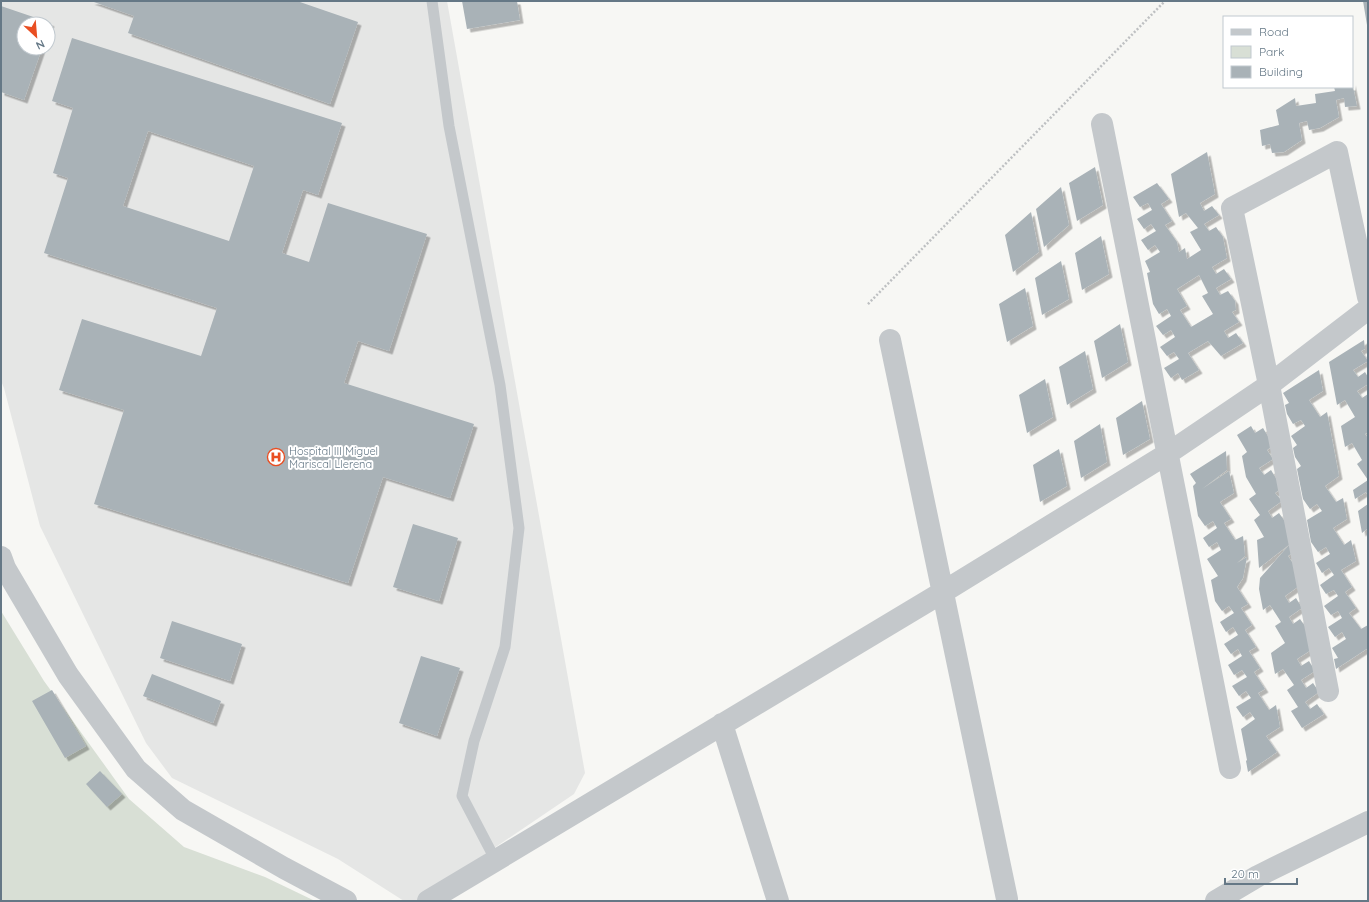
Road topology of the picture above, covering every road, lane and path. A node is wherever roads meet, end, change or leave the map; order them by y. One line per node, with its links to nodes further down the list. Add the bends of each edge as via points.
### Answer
1 (432, 1): 16 (lane, via 449,126 500,385 519,528 505,647 474,741 462,796)
2 (1164, 1): 5 (path)
3 (1102, 124): 9 (street)
4 (1368, 297): 8 (street, via 1337,152 1232,208)
5 (868, 304)
6 (1368, 309): 8 (street)
7 (890, 340): 11 (street)
8 (1270, 385): 9 (street); 12 (street)
9 (1167, 454): 11 (street); 14 (street)
10 (1, 557): 18 (street, via 68,675 136,769 183,810)
11 (943, 592): 13 (street); 17 (street)
12 (1328, 691)
13 (722, 724): 16 (street); 20 (street)
14 (1230, 768)
15 (1368, 822): 21 (street, via 1258,876)
16 (496, 861): 19 (street)
17 (1007, 899)
18 (346, 901)
19 (428, 901)
20 (778, 901)
21 (1216, 901)

